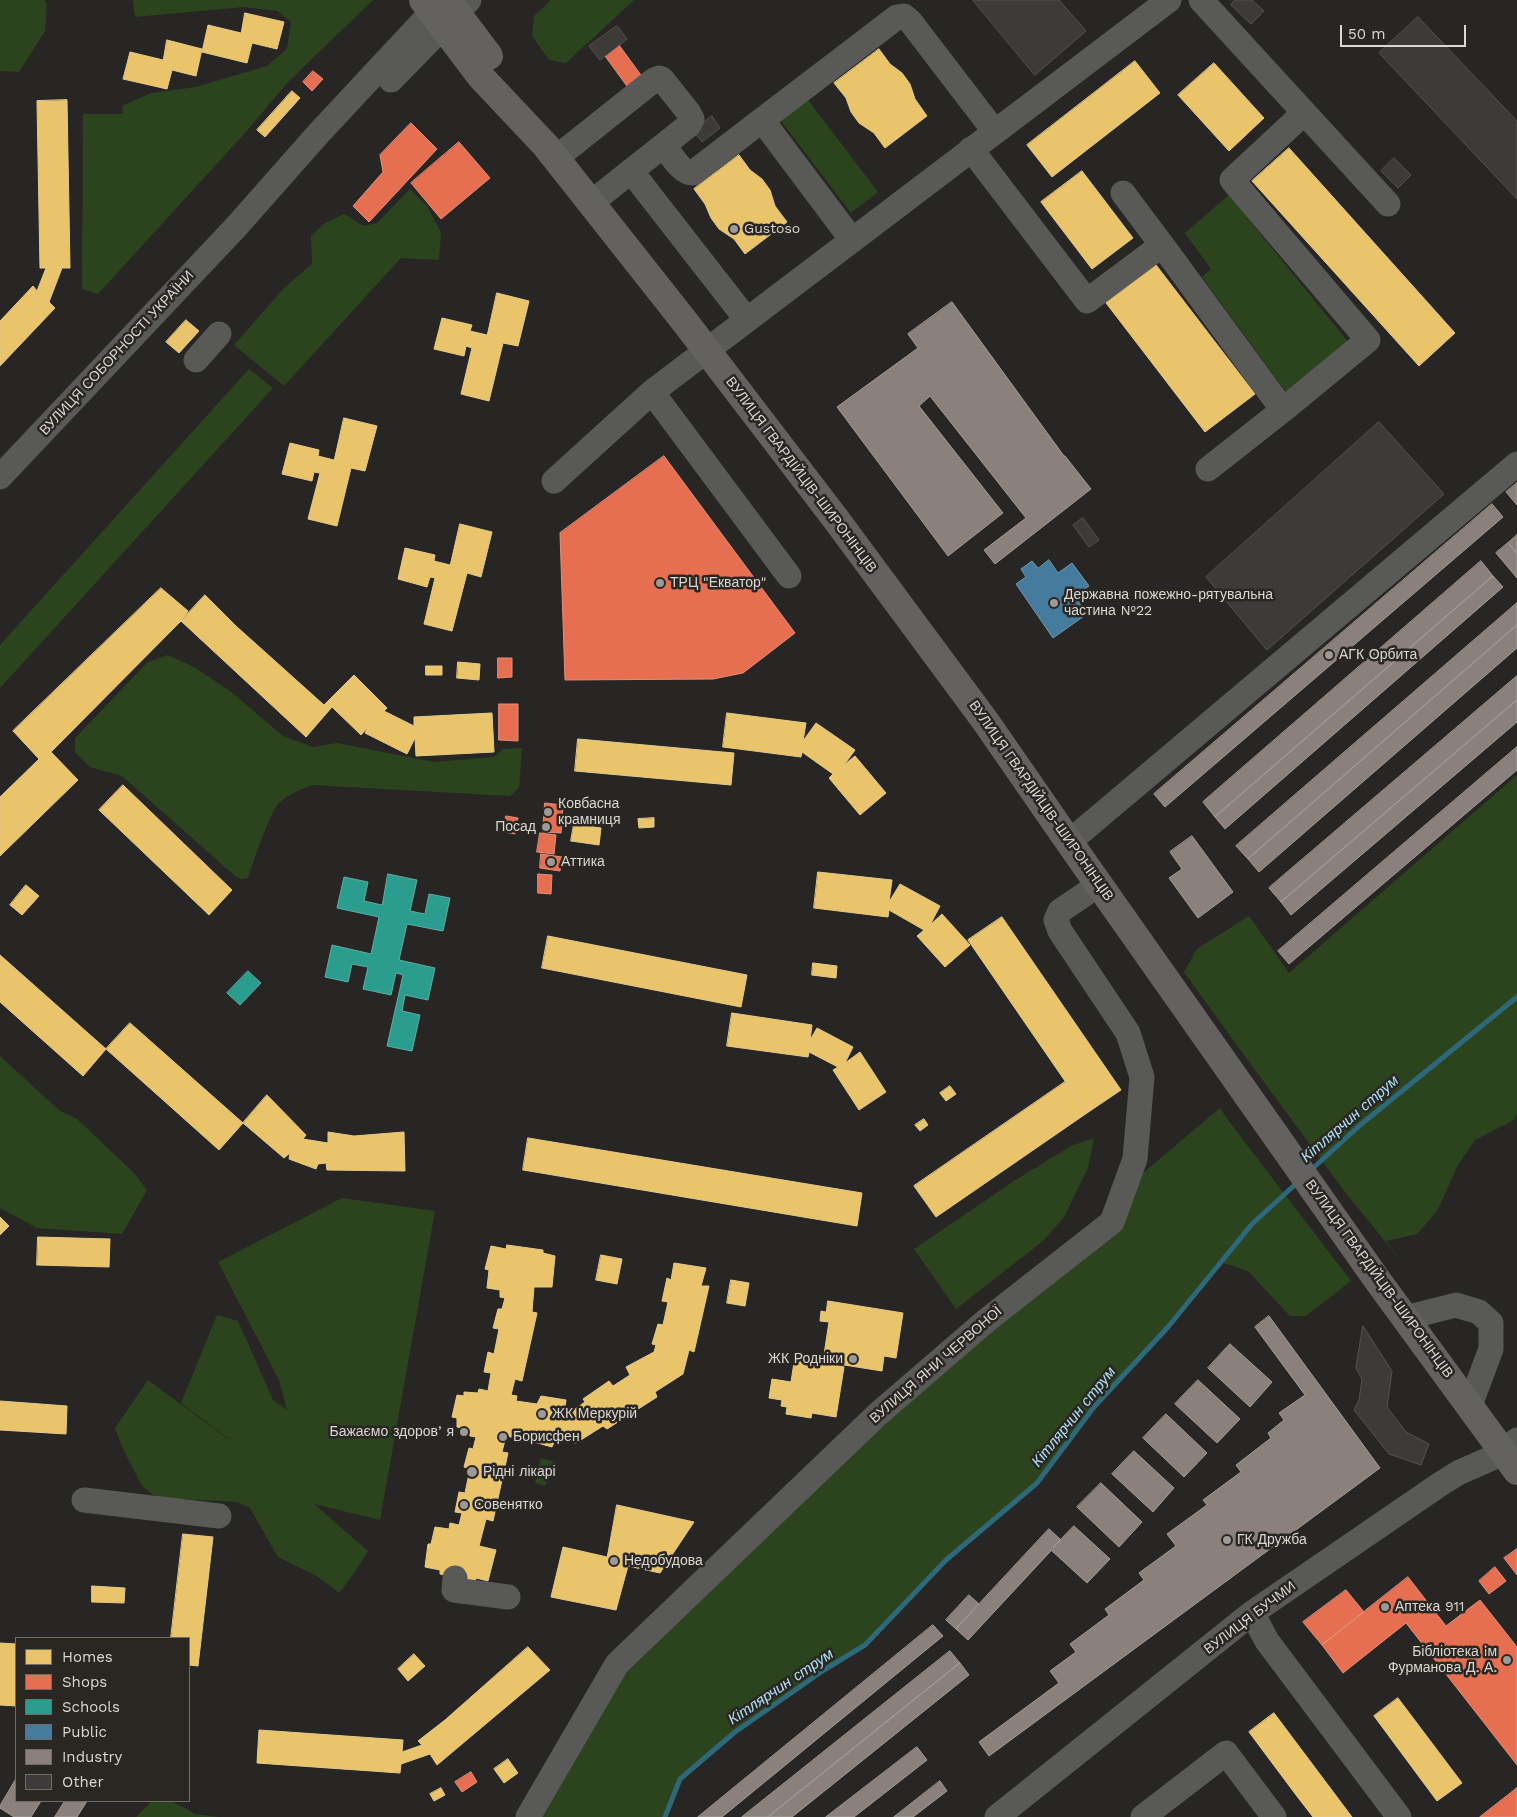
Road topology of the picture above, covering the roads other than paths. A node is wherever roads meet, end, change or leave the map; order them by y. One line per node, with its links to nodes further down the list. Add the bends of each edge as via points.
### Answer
1 (1170, 0): 6 (street)
2 (1201, 0): 4 (street)
3 (445, 8): 9 (main road, ВУЛИЦЯ ГВАРДІЙЦІВ-ШИРОНІНЦІВ, via 495,64); 24 (street, ВУЛИЦЯ СОБОРНОСТІ УКРАЇНИ, via 319,133 235,228)
4 (1304, 113): 13 (street); 21 (street, via 1232,180 1368,340)
5 (762, 120): 6 (street, via 897,18 904,16); 7 (street, via 693,173 683,169); 14 (street)
6 (995, 132): 8 (street)
7 (664, 146): 9 (street, via 692,119 659,78); 10 (street)
8 (972, 149): 14 (street); 15 (street, via 1087,300)
9 (551, 152): 12 (main road, ВУЛИЦЯ ГВАРДІЙЦІВ-ШИРОНІНЦІВ)
10 (631, 171): 12 (street); 16 (street)
11 (1123, 192): 15 (street)
12 (590, 203): 18 (main road, ВУЛИЦЯ ГВАРДІЙЦІВ-ШИРОНІНЦІВ)
13 (1388, 204)
14 (852, 240): 16 (street)
15 (1162, 245): 21 (street)
16 (747, 320): 18 (street)
17 (219, 334): 19 (street)
18 (706, 351): 20 (street); 27 (main road, ВУЛИЦЯ ГВАРДІЙЦІВ-ШИРОНІНЦІВ, via 986,722)
19 (196, 360)
20 (652, 392): 25 (street); 26 (street)
21 (1284, 410): 23 (street)
22 (1517, 464): 27 (street)
23 (1208, 469)
24 (0, 478)
25 (554, 481)
26 (788, 576)
27 (1069, 842): 28 (main road, ВУЛИЦЯ ГВАРДІЙЦІВ-ШИРОНІНЦІВ)
28 (1100, 884): 29 (main road, ВУЛИЦЯ ГВАРДІЙЦІВ-ШИРОНІНЦІВ); 37 (street, ВУЛИЦЯ ЯНИ ЧЕРВОНОЇ, via 1060,911 1056,920 1060,931 1128,1033 1142,1077 1135,1159 1112,1222 987,1320 878,1414 616,1664)
29 (1405, 1318): 30 (main road, ВУЛИЦЯ ГВАРДІЙЦІВ-ШИРОНІНЦІВ); 30 (street, via 1456,1305 1478,1312 1491,1323 1491,1348)
30 (1470, 1405): 31 (main road, ВУЛИЦЯ ГВАРДІЙЦІВ-ШИРОНІНЦІВ)
31 (1512, 1455): 36 (street, ВУЛИЦЯ БУЧМИ, via 1458,1473)
32 (84, 1500): 33 (street)
33 (219, 1516)
34 (455, 1578): 35 (street, via 454,1590)
35 (508, 1597)
36 (1252, 1613): 38 (street, ВУЛИЦЯ БУЧМИ); 41 (street, via 1267,1641)
37 (528, 1817)
38 (997, 1817)
39 (1143, 1817): 40 (street, via 1226,1752)
40 (1274, 1817)
41 (1399, 1817)

